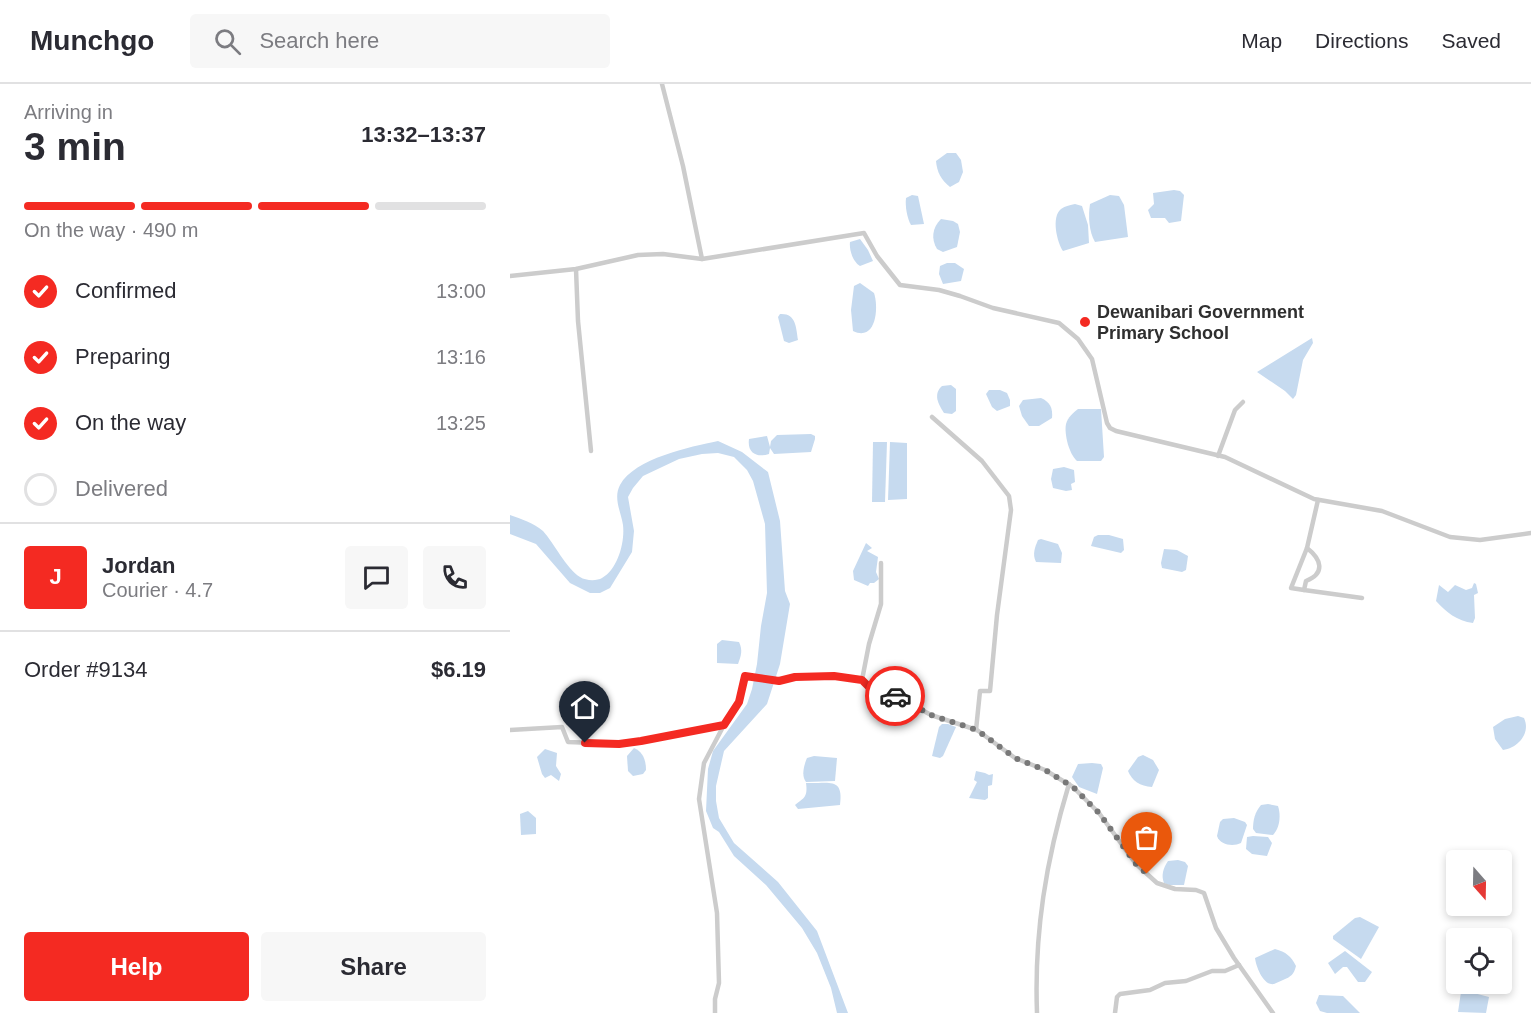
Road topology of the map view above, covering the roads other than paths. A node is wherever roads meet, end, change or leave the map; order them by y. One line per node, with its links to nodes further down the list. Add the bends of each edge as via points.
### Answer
1 (662, 84): 2 (street)
2 (702, 259): 3 (street, via 638,255); 8 (street, via 864,233 900,285 939,290 1059,324 1078,339 1092,359 1110,428)
3 (576, 269): 4 (street); 7 (street)
4 (510, 276)
5 (1243, 402): 8 (street, via 1235,410)
6 (932, 417): 18 (street, via 982,461 1009,496 1011,510 990,691 980,691)
7 (591, 451)
8 (1218, 456): 9 (street)
9 (1318, 500): 10 (street, via 1382,512 1450,537 1480,540); 11 (street)
10 (1531, 533)
11 (1307, 548): 13 (street, via 1320,563 1318,573 1306,581); 13 (street, via 1291,588)
12 (881, 563): 15 (street, via 881,604)
13 (1304, 590): 14 (street)
14 (1362, 598)
15 (862, 680): 16 (street, via 813,676 779,681 745,676 739,702); 18 (street, via 874,692 903,696 931,715)
16 (724, 725): 17 (street, via 619,744 568,742 562,727); 21 (street, via 704,763 699,799 717,913 719,983)
17 (510, 730)
18 (976, 730): 19 (street, via 1015,758)
19 (1069, 784): 20 (street, via 1099,813 1136,864 1157,883 1204,893 1216,928); 22 (street, via 1043,889)
20 (1239, 965): 23 (street, via 1150,990 1120,994); 24 (street)
21 (715, 1013)
22 (1037, 1013)
23 (1115, 1013)
24 (1273, 1013)

